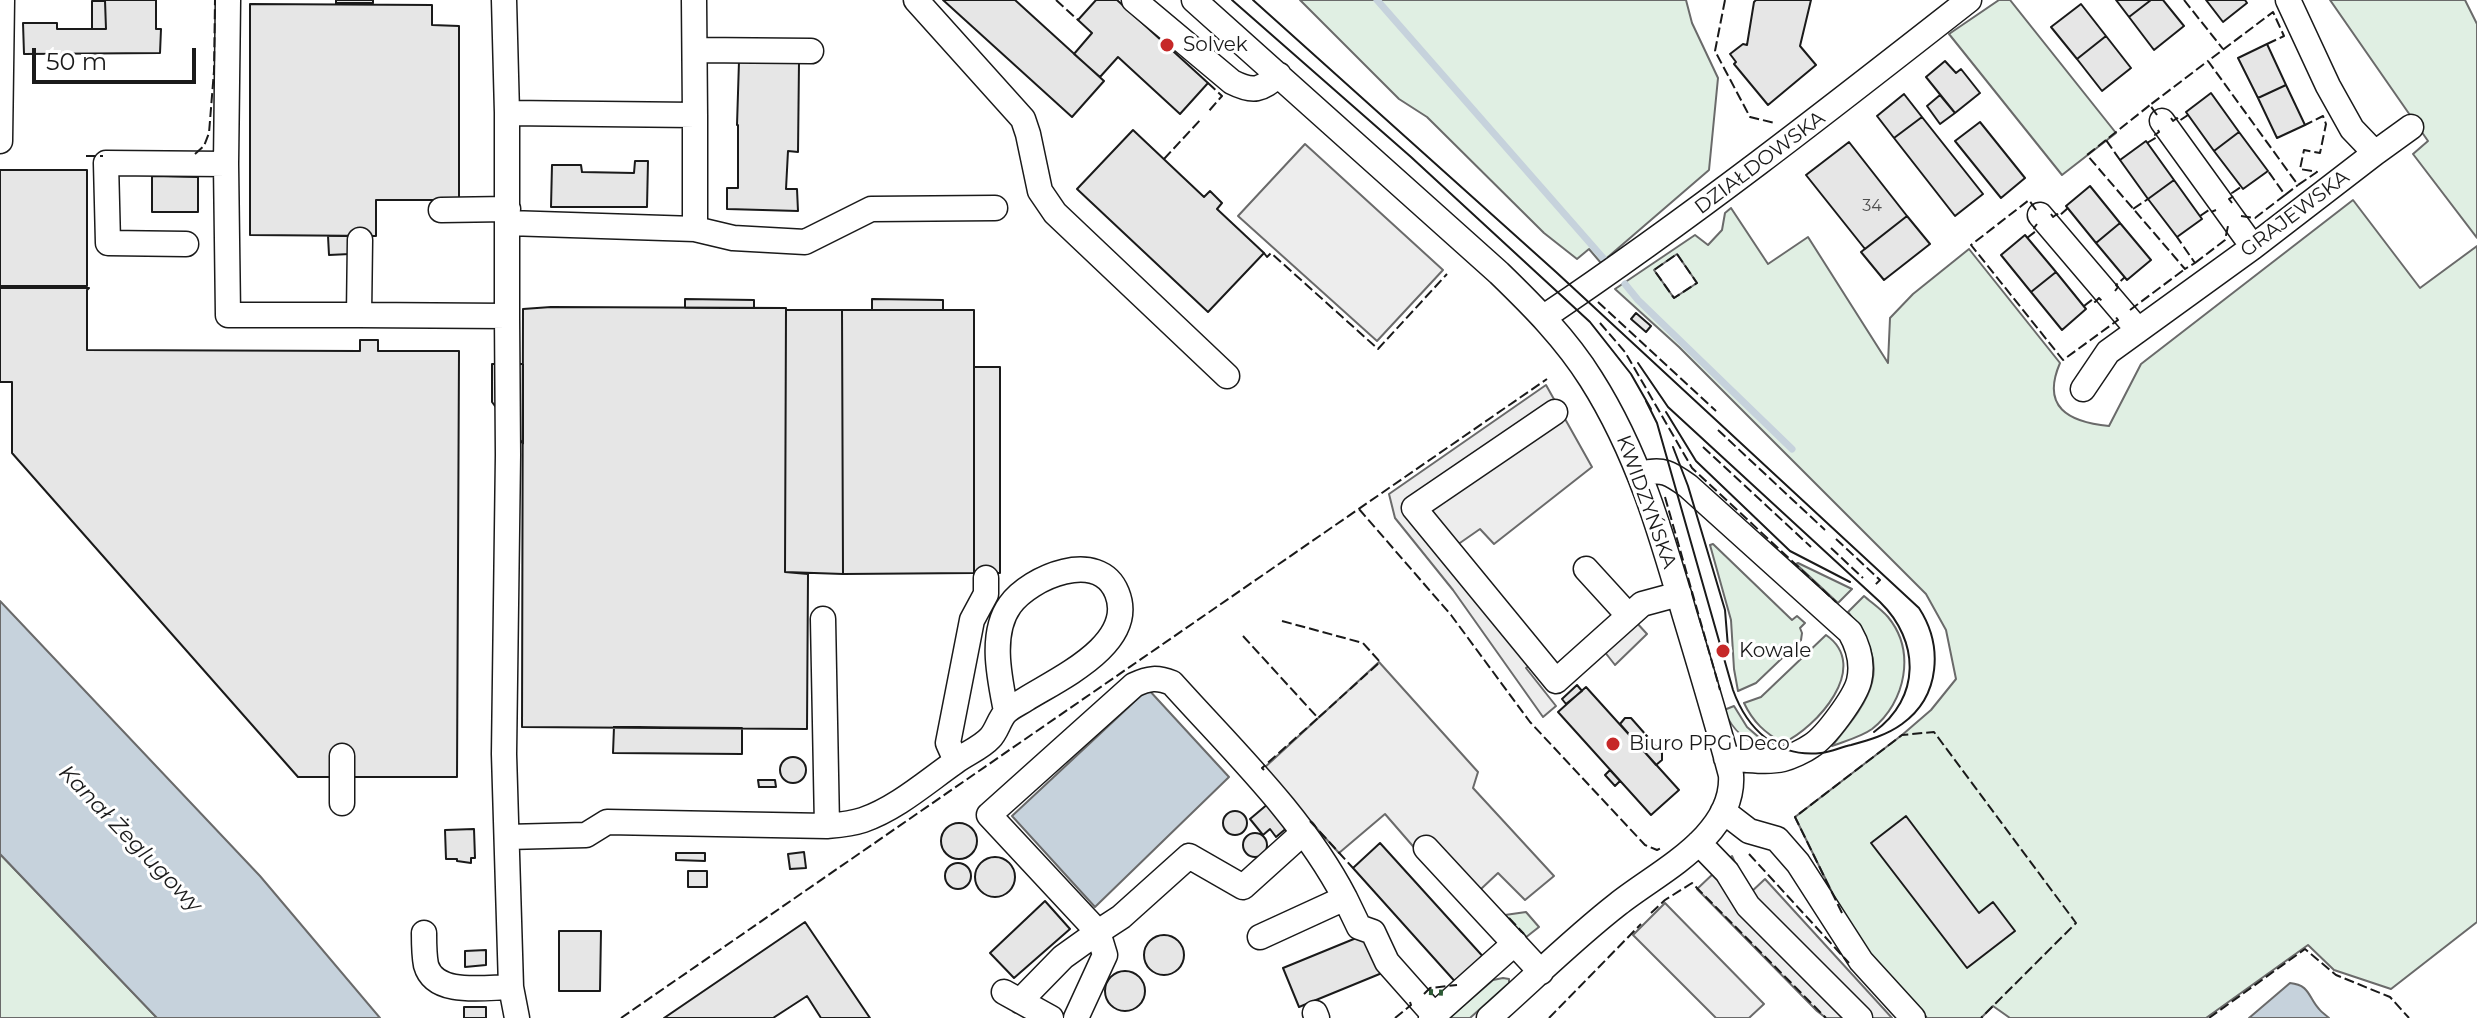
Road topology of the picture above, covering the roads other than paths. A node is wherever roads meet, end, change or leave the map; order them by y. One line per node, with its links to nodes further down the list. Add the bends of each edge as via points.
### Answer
1 (2, 0): 17 (street)
2 (228, 0): 19 (street)
3 (504, 0): 13 (street)
4 (694, 0): 10 (street)
5 (916, 0): 32 (street, via 1023,119 1040,191 1055,213)
6 (1134, 0): 12 (street, via 1232,82 1253,90)
7 (1194, 0): 12 (street, KWIDZYŃSKA)
8 (1969, 0): 30 (street, DZIAŁDOWSKA, via 1764,161)
9 (2288, 0): 18 (street, via 2352,129)
10 (696, 50): 11 (street); 14 (street)
11 (811, 51)
12 (1279, 75): 30 (street, KWIDZYŃSKA)
13 (507, 113): 14 (street); 23 (street)
14 (695, 115): 24 (street)
15 (2162, 121): 27 (street)
16 (2411, 127): 18 (street, GRAJEWSKA)
17 (0, 141)
18 (2375, 153): 27 (street, GRAJEWSKA)
19 (226, 164): 26 (street, via 106,163 108,243); 28 (street, via 228,315)
20 (995, 208): 24 (street, via 871,209 805,242 733,238)
21 (441, 210): 23 (street)
22 (2040, 215): 31 (street)
23 (508, 216): 24 (street); 29 (street)
24 (695, 229)
25 (360, 240): 28 (street)
26 (186, 244)
27 (2253, 247): 31 (street, GRAJEWSKA)
28 (359, 315): 29 (street)
29 (507, 316): 49 (street)
30 (1544, 317): 35 (street, KWIDZYŃSKA, via 1590,377)
31 (2138, 330): 33 (street, GRAJEWSKA, via 2108,352)
32 (1227, 376)
33 (2083, 389)
34 (1555, 412): 39 (street, via 1414,508 1556,681)
35 (1640, 474): 38 (street, KWIDZYŃSKA); 43 (street, via 1670,473 1688,486 1855,642 1859,680 1818,740 1782,759)
36 (1586, 569): 39 (street)
37 (986, 578): 44 (street, via 986,594 972,620 948,743)
38 (1679, 594): 39 (street, via 1642,604); 43 (street, KWIDZYŃSKA)
39 (1628, 615)
40 (823, 619): 47 (street)
41 (1006, 711): 41 (street, via 1105,645 1118,626 1120,608 1109,580 1075,568 1026,590 1010,605 998,641); 44 (street, via 990,739)
42 (342, 756): 45 (street)
43 (1726, 758): 46 (street, KWIDZYŃSKA, via 1732,786)
44 (956, 761): 47 (street, via 891,808 860,821)
45 (342, 803)
46 (1723, 811): 50 (street, KWIDZYŃSKA); 65 (street, via 1749,831 1777,839 1861,961)
47 (827, 826): 49 (street, via 607,822 586,835)
48 (1304, 832): 52 (street); 53 (street, via 1243,887 1189,856); 53 (street, via 1172,683 1151,678 1134,685 989,815)
49 (507, 837): 58 (street)
50 (1699, 843): 57 (street, KWIDZYŃSKA, via 1619,903); 64 (street, via 1727,872 1748,906)
51 (1426, 848): 56 (street)
52 (1345, 898): 55 (street); 59 (street, via 1359,927 1373,932 1387,962)
53 (1098, 932): 61 (street, via 1012,997); 62 (street, via 1105,955)
54 (424, 933): 58 (street, via 427,967 435,979 458,988)
55 (1260, 937)
56 (1515, 943): 57 (street); 59 (street)
57 (1541, 972): 63 (street, KWIDZYŃSKA)
58 (511, 987): 60 (street)
59 (1433, 1017)
60 (517, 1018)
61 (1051, 1018)
62 (1076, 1018)
63 (1489, 1018)
64 (1860, 1018)
65 (1913, 1018)

